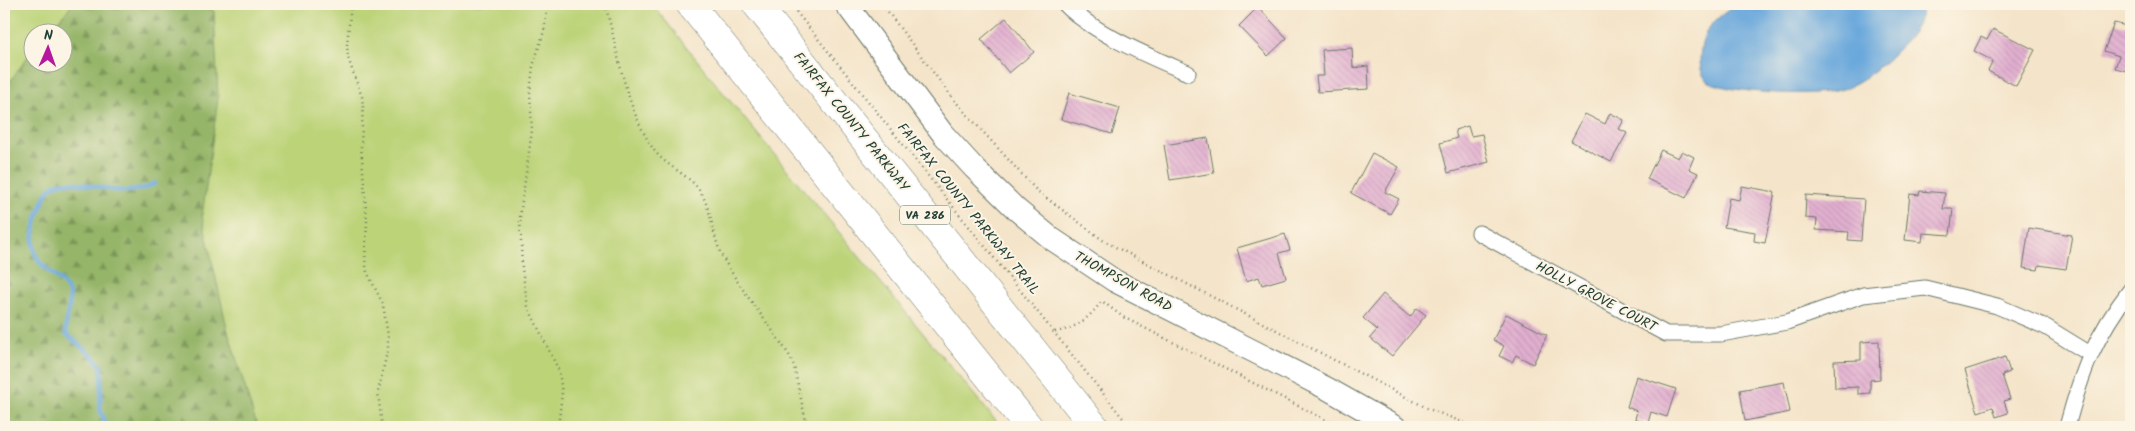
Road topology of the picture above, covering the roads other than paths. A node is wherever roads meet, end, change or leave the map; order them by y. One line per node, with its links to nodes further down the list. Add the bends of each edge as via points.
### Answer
1 (690, 4): 9 (highway)
2 (756, 4): 10 (highway, FAIRFAX COUNTY PARKWAY / VA 286)
3 (846, 4): 11 (street, THOMPSON ROAD, via 943,134 1017,210 1052,240 1115,281 1328,389)
4 (1065, 4): 5 (street, via 1085,20 1141,52)
5 (1188, 73)
6 (1479, 233): 8 (street, HOLLY GROVE COURT, via 1666,334 1722,334 1787,322 1863,295 1925,288 1997,306 2046,326)
7 (2131, 289): 8 (street, via 2108,319)
8 (2090, 354): 12 (street)
9 (1029, 427)
10 (1095, 427)
11 (1395, 427)
12 (2067, 427)

